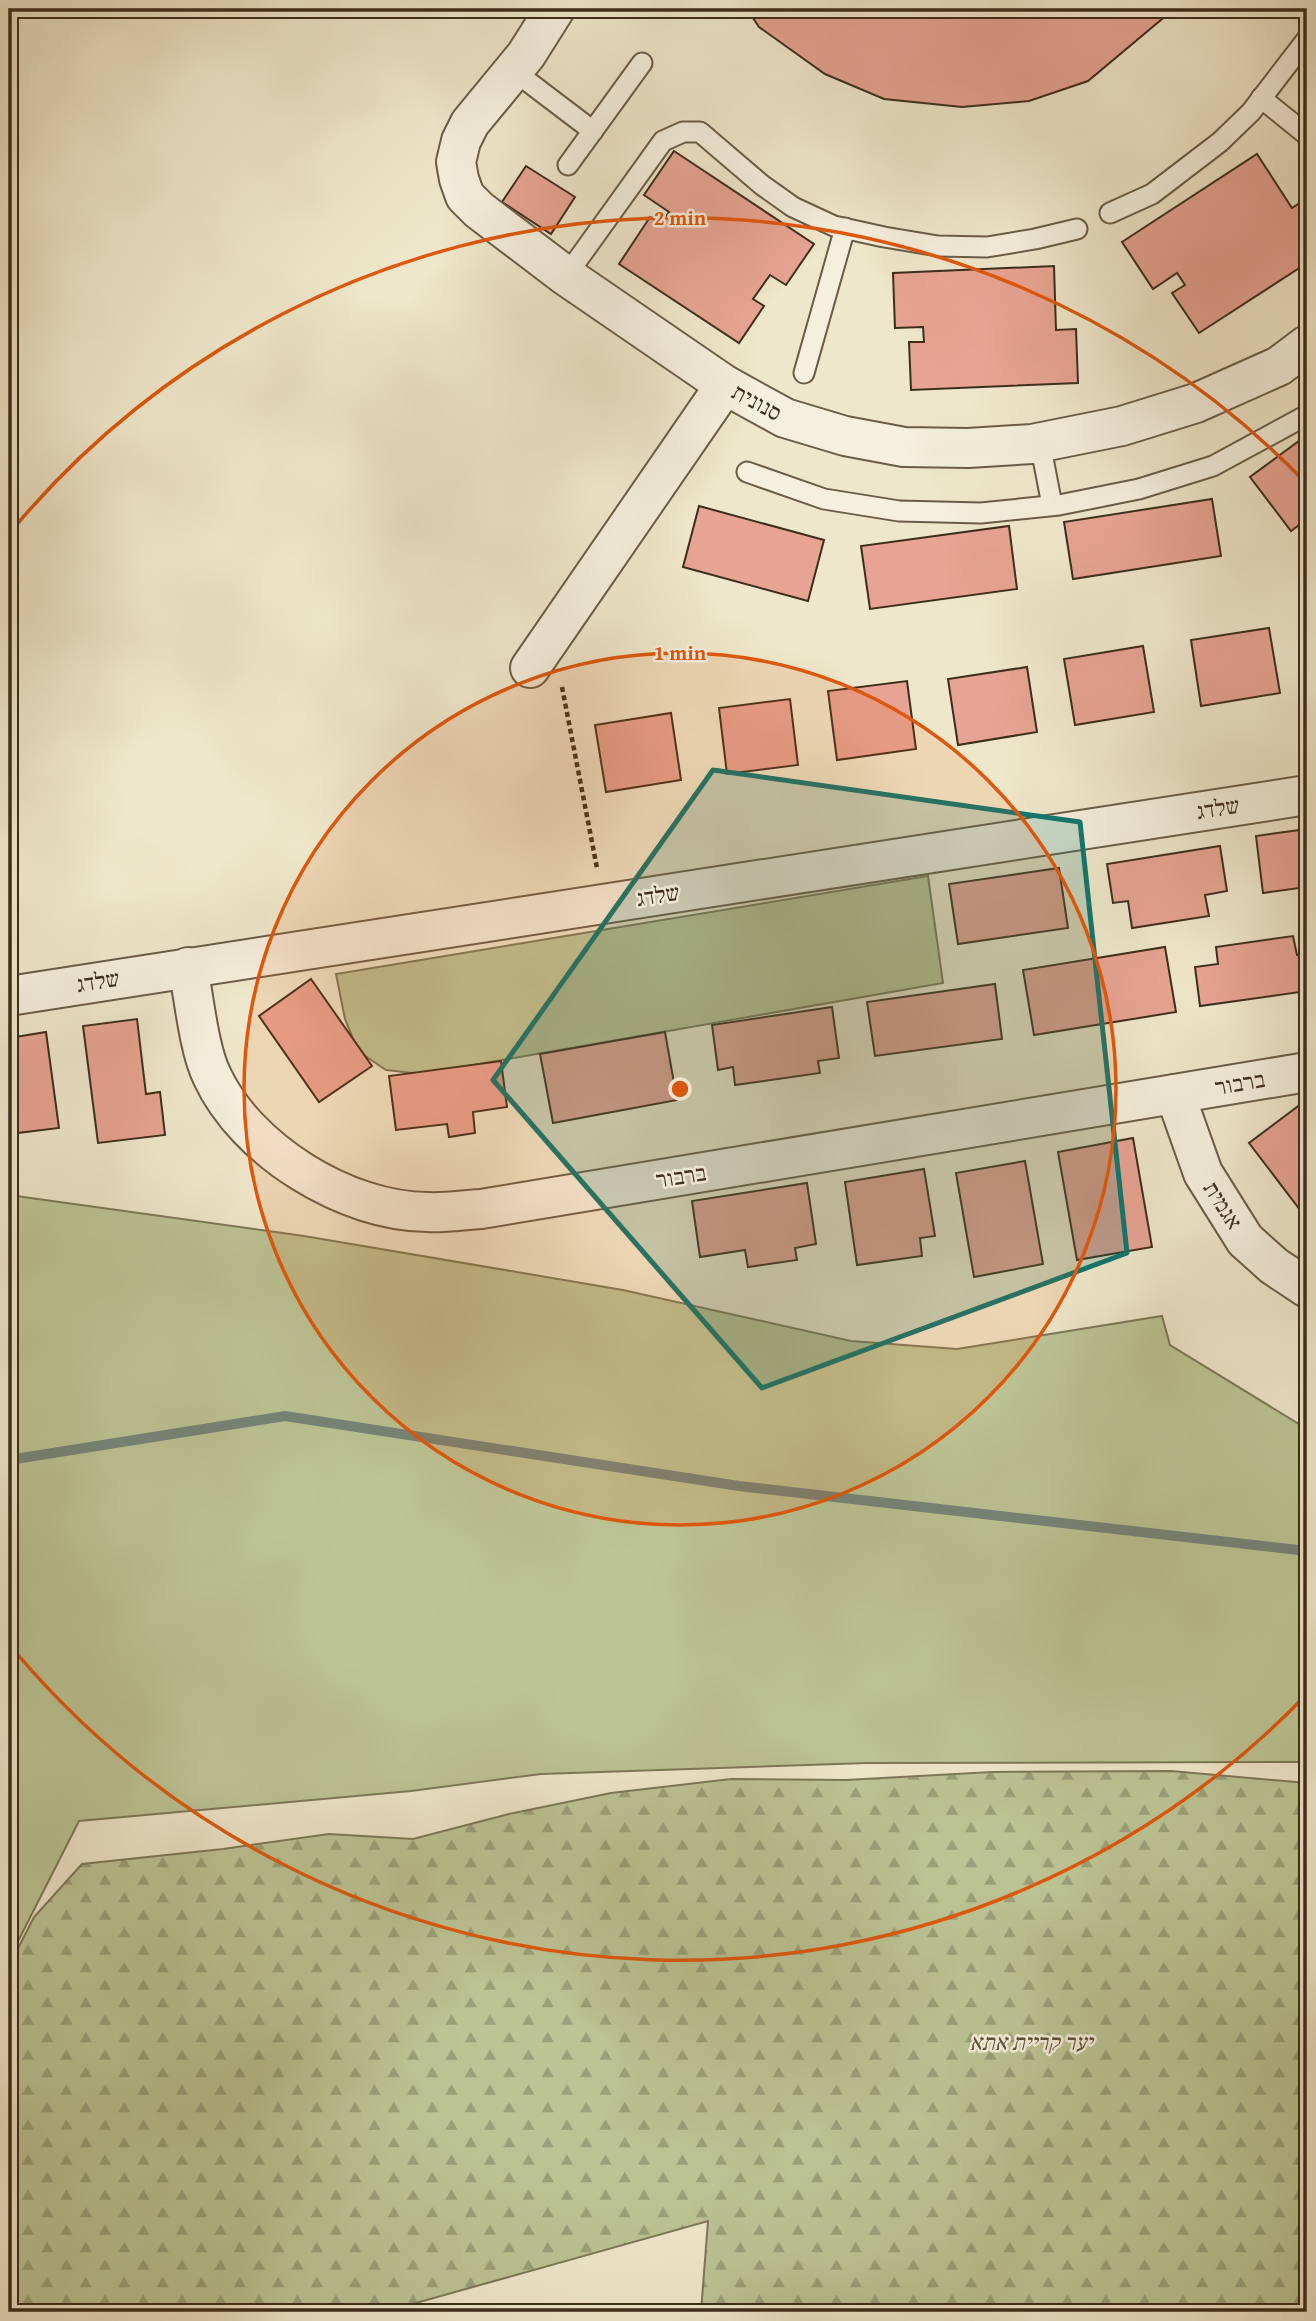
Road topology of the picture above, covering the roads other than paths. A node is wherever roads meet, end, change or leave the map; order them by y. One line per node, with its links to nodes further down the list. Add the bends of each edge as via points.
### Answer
1 (555, 9): 4 (street, סנונית)
2 (1307, 39): 5 (lane)
3 (642, 63): 6 (lane)
4 (514, 71): 6 (lane); 12 (street, סנונית, via 470,123 456,162 459,179 478,210)
5 (1261, 98): 7 (lane); 9 (lane, via 1220,142 1182,173 1152,194)
6 (593, 131): 8 (lane)
7 (1307, 135)
8 (568, 165)
9 (1110, 213)
10 (845, 228): 11 (lane, via 938,246 987,247); 12 (lane, via 793,207 699,132 683,132 663,141); 14 (lane)
11 (1077, 229)
12 (566, 276): 15 (street, סנונית)
13 (1307, 345): 17 (street, סנונית, via 1279,366 1196,403)
14 (804, 373)
15 (725, 385): 17 (street, סנונית, via 785,418 892,445 968,448); 20 (street)
16 (1307, 415): 19 (lane, via 1213,466 1139,489)
17 (1040, 443): 19 (lane)
18 (747, 472): 19 (lane, via 824,499 900,512 981,513)
19 (1052, 505)
20 (533, 664)
21 (1307, 795): 22 (street, שלדג)
22 (188, 967): 23 (street, שלדג); 25 (street, ברבור, via 211,1074 227,1104 256,1137 312,1178 383,1206 426,1213 481,1209)
23 (9, 996)
24 (1307, 1072): 25 (street, ברבור)
25 (1175, 1094): 26 (street, אגמית, via 1203,1173 1245,1240)
26 (1307, 1288)

